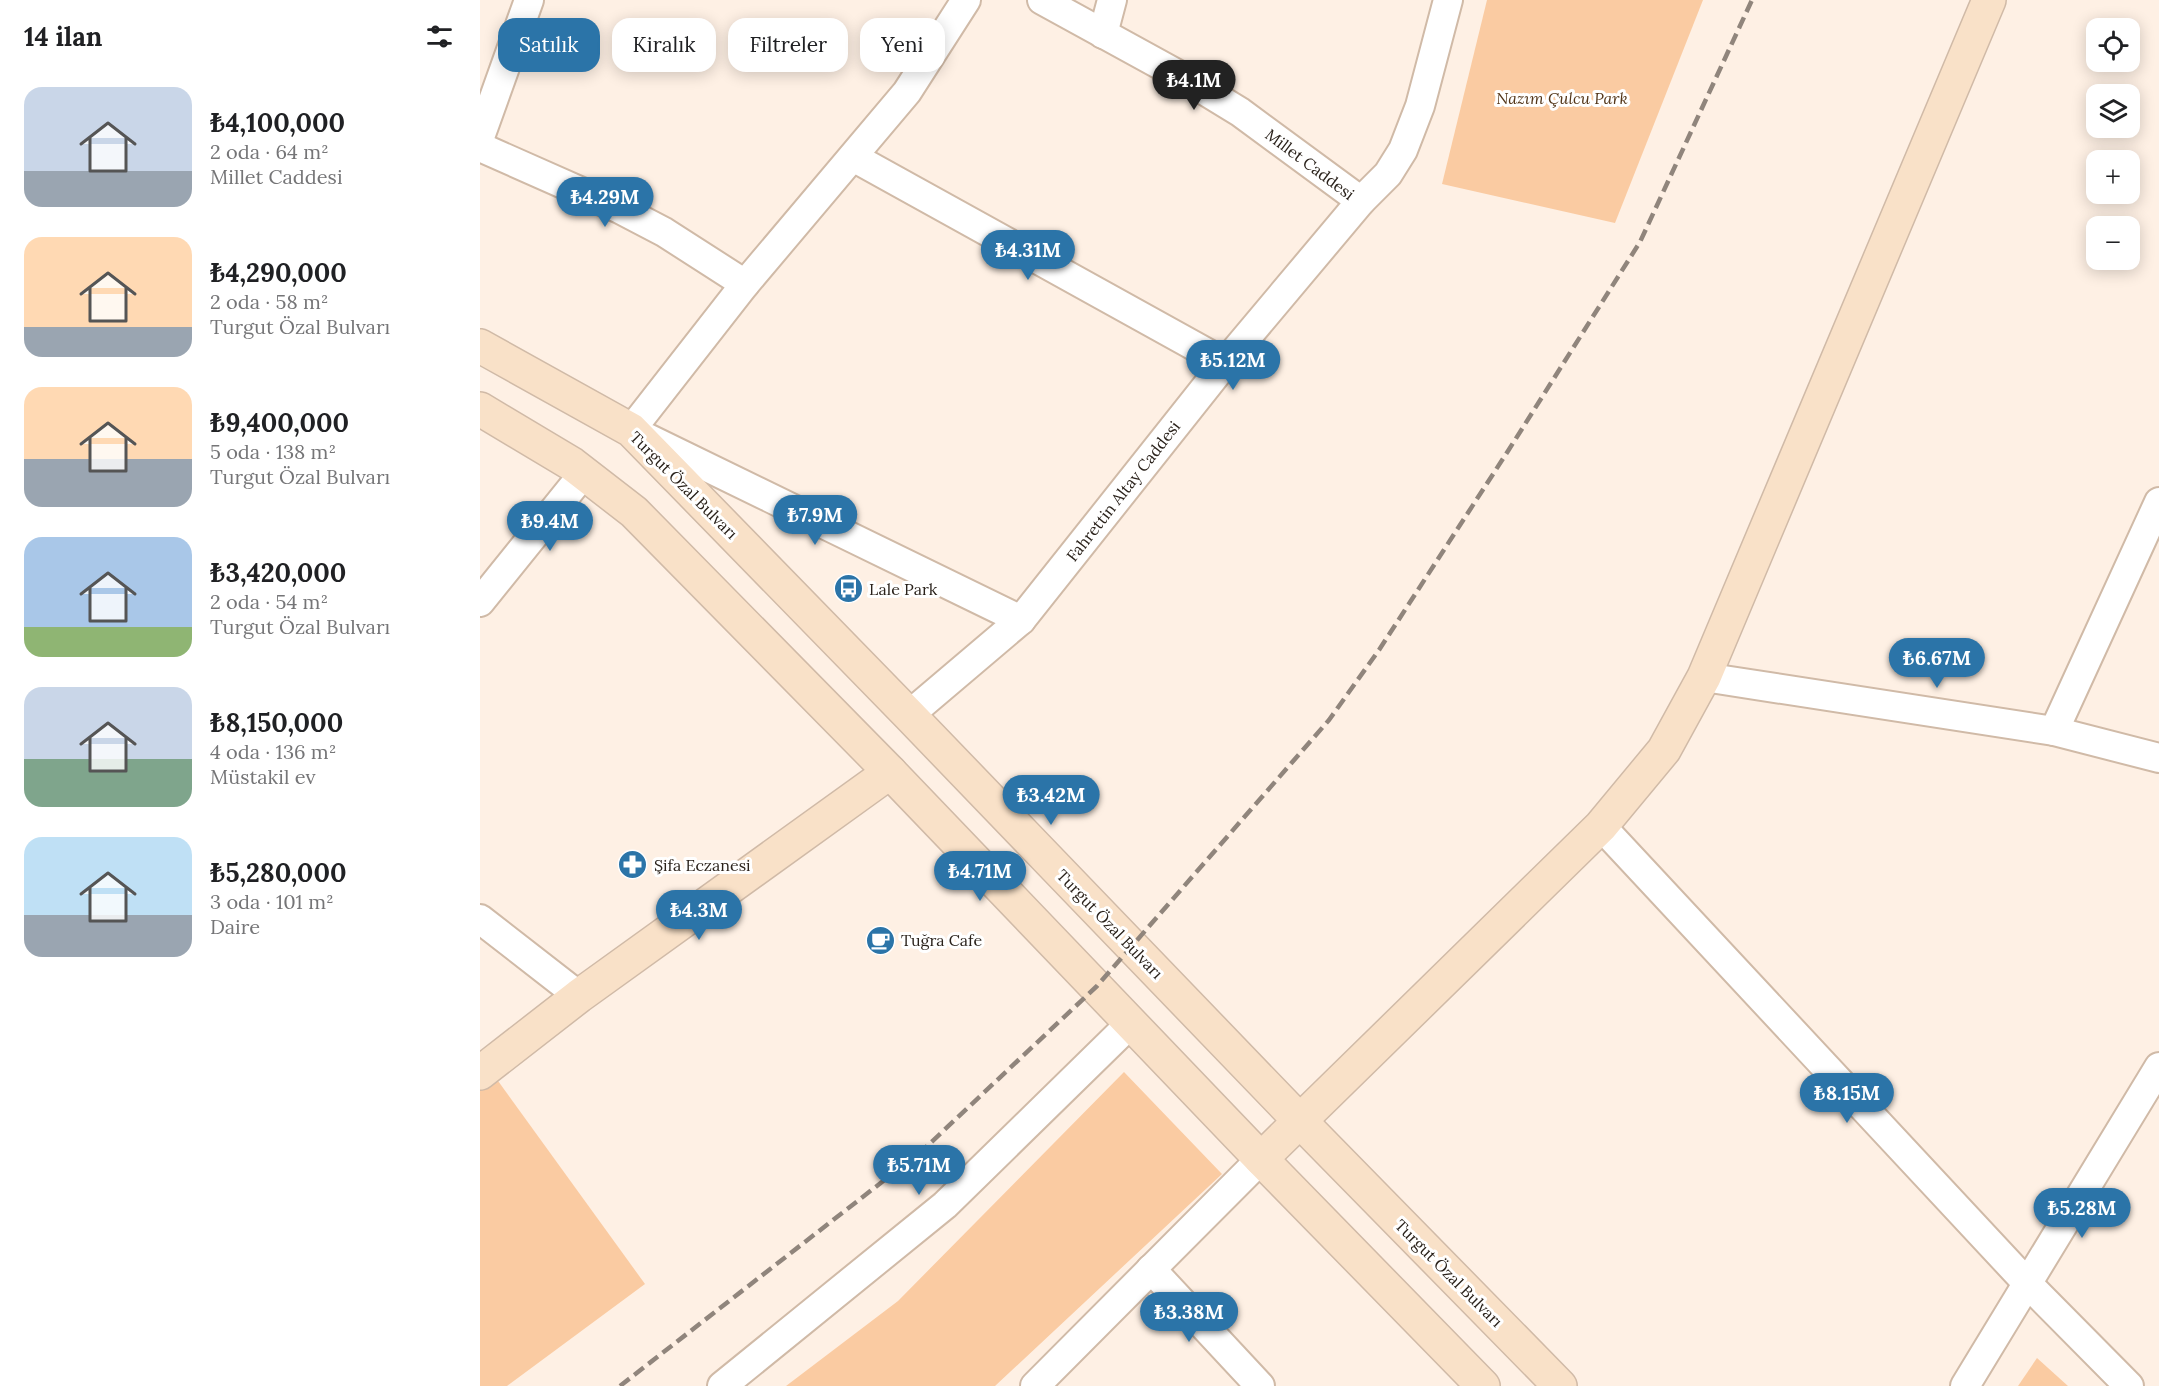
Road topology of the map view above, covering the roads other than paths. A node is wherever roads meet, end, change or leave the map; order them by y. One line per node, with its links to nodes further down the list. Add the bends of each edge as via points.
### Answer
1 (529, 0): 8 (street)
2 (966, 0): 10 (street, via 907,93)
3 (1042, 0): 7 (street, Millet Caddesi)
4 (1112, 0): 7 (street)
5 (1448, 0): 11 (street, Fahrettin Altay Caddesi, via 1420,106 1403,150 1388,174)
6 (1989, 0): 21 (main road)
7 (1103, 34): 11 (street, Millet Caddesi, via 1240,112)
8 (480, 137)
9 (480, 147): 12 (street, via 620,209)
10 (853, 158): 12 (street); 14 (street)
11 (1361, 201): 14 (street, Fahrettin Altay Caddesi)
12 (745, 284): 16 (street)
13 (480, 346): 16 (main road, Turgut Özal Bulvarı)
14 (1225, 363): 20 (street, Fahrettin Altay Caddesi)
15 (480, 409): 17 (main road)
16 (630, 430): 20 (street); 22 (main road, Turgut Özal Bulvarı)
17 (584, 472): 19 (street); 25 (main road, via 634,512)
18 (2159, 502): 23 (street)
19 (480, 602)
20 (1021, 620): 22 (street, Fahrettin Altay Caddesi)
21 (1704, 677): 23 (street); 26 (main road, via 1664,750)
22 (909, 715): 32 (main road, Turgut Özal Bulvarı)
23 (2054, 731): 24 (street)
24 (2159, 758)
25 (890, 772): 28 (main road); 29 (main road)
26 (1601, 826): 32 (main road); 35 (street)
27 (480, 919): 28 (street)
28 (579, 996): 31 (main road)
29 (1131, 1023): 33 (main road); 36 (street, via 945,1205)
30 (2159, 1067): 35 (street)
31 (480, 1073)
32 (1300, 1121): 33 (main road); 40 (main road, Turgut Özal Bulvarı)
33 (1261, 1159): 34 (street); 39 (main road)
34 (1151, 1269): 37 (street); 38 (street)
35 (2028, 1284): 41 (street); 42 (street)
36 (722, 1386)
37 (1035, 1386)
38 (1260, 1386)
39 (1483, 1386)
40 (1560, 1386)
41 (1965, 1386)
42 (2130, 1386)

